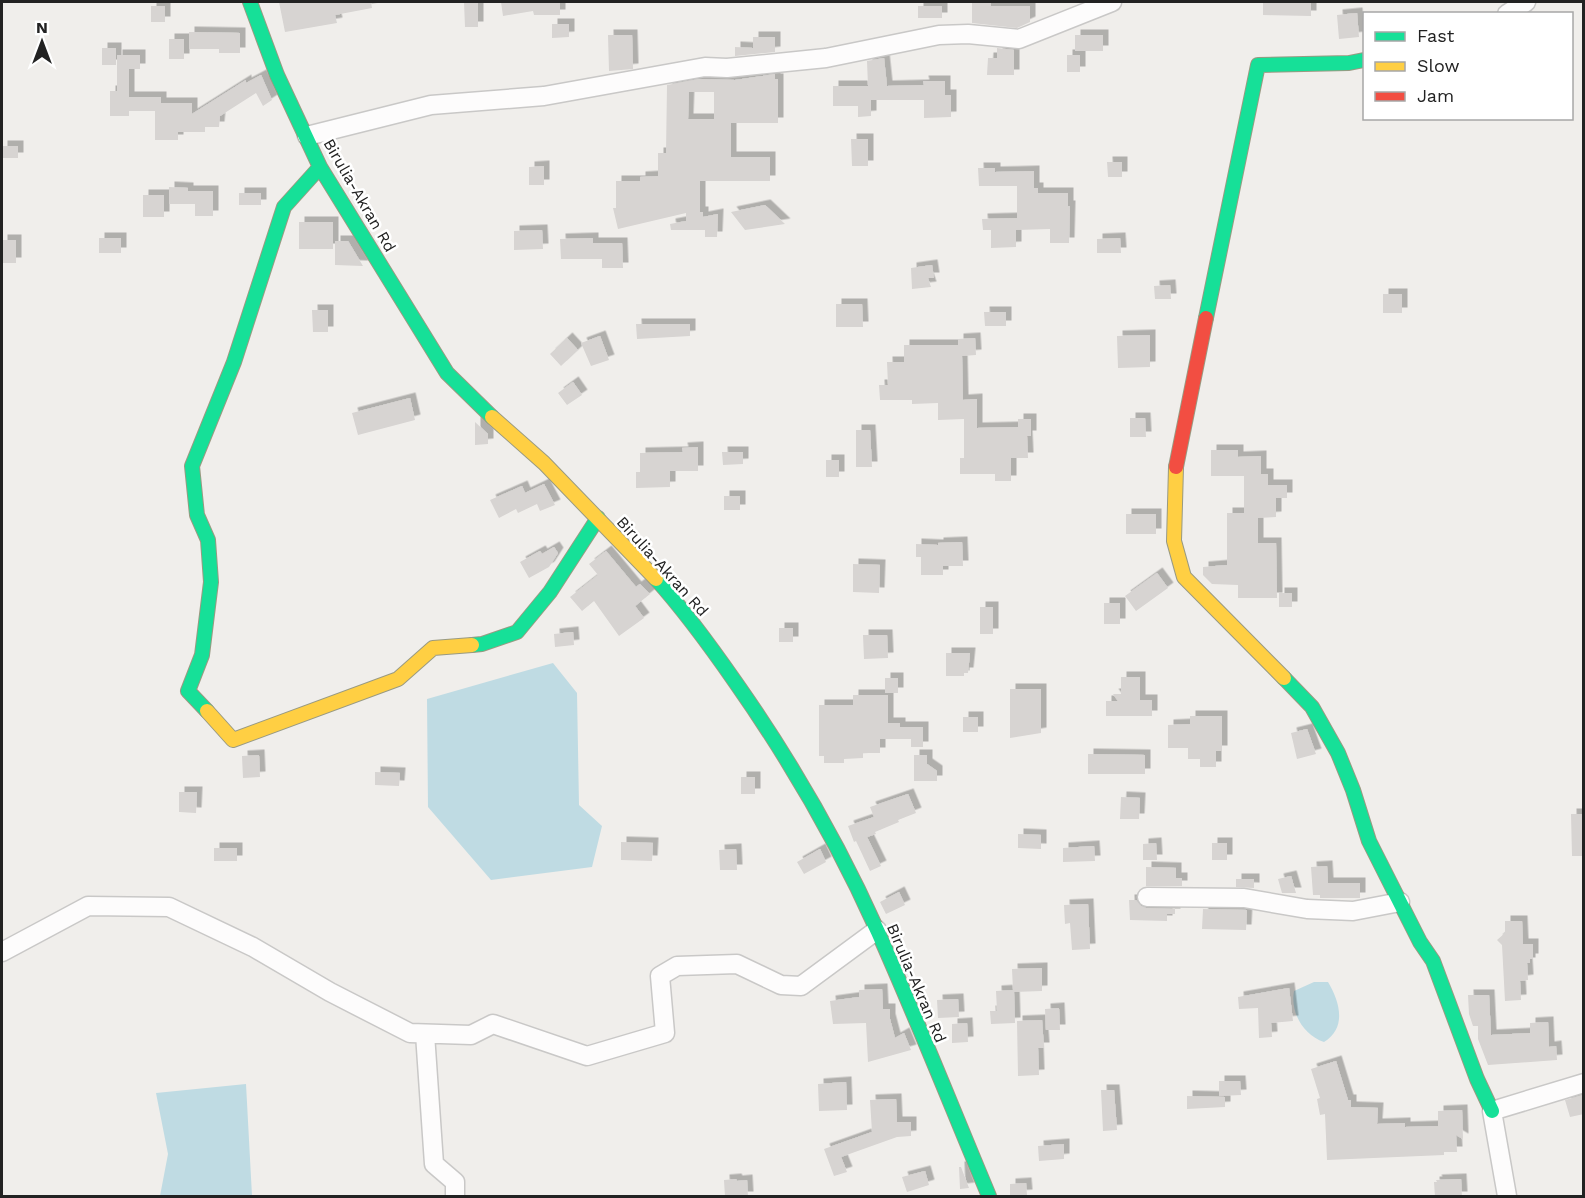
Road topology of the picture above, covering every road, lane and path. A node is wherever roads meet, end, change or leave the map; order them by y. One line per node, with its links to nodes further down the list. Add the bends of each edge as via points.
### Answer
1 (250, 2): 6 (street, Birulia-Akran Rd, via 277,75)
2 (1112, 2): 6 (street, via 1019,39 939,35 826,58 705,67 544,96 431,105)
3 (1526, 2): 4 (street)
4 (1510, 12)
5 (1363, 60): 10 (street, via 1258,65 1176,463 1174,541 1184,577 1312,707 1338,753 1369,842)
6 (307, 136): 7 (street, Birulia-Akran Rd)
7 (320, 167): 8 (street, Birulia-Akran Rd, via 447,373); 8 (street, via 284,207 234,362 192,466 197,515 208,540 211,582 202,655 188,691 233,740 398,679 433,648 482,644 517,632 550,592)
8 (598, 518): 11 (street, Birulia-Akran Rd, via 677,602 769,730 827,831)
9 (1147, 897): 10 (street, via 1244,898 1306,909 1353,911)
10 (1400, 902): 15 (street, via 1432,961)
11 (877, 930): 13 (street, via 801,986 781,985 737,964 677,966 660,976 665,1033 587,1056 493,1024 471,1035); 17 (street, Birulia-Akran Rd)
12 (2, 952): 13 (street, via 88,906 169,907 253,947 410,1033)
13 (425, 1034): 16 (street, via 434,1164 455,1182)
14 (1584, 1083): 15 (street)
15 (1492, 1111): 18 (street)
16 (455, 1197)
17 (989, 1197)
18 (1508, 1197)

